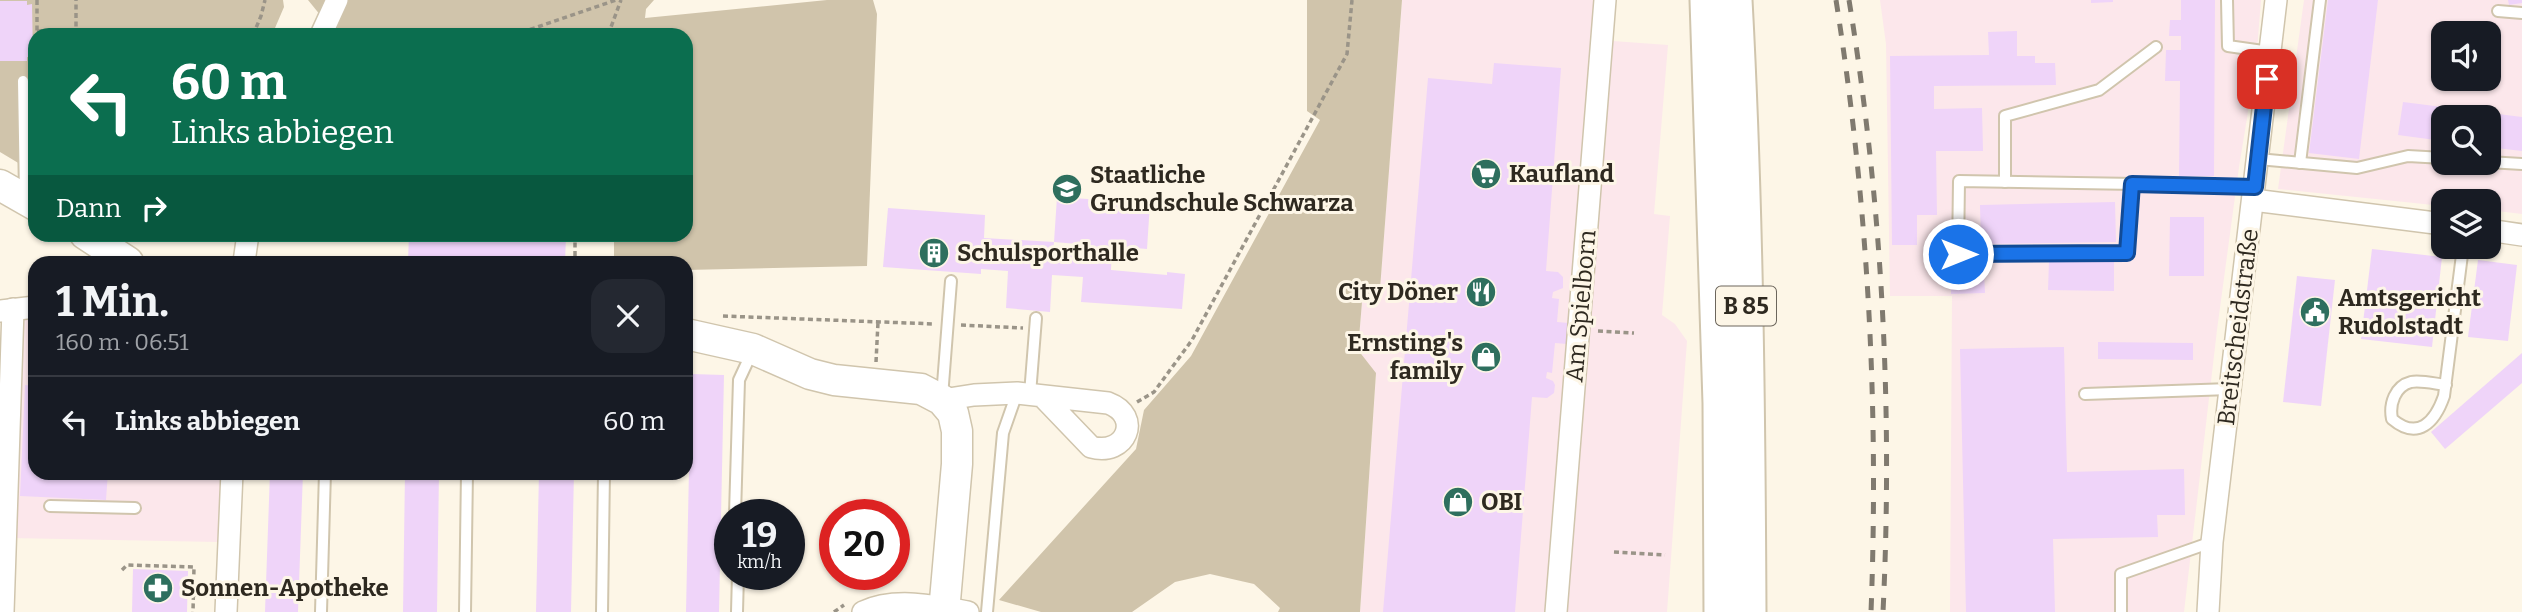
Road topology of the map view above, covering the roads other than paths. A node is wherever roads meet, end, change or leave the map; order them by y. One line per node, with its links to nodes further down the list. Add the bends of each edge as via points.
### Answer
1 (337, 0): 10 (street)
2 (1605, 0): 58 (street, Am Spielborn)
3 (1707, 0): 59 (main road, B 85, via 1720,403)
4 (1735, 0): 60 (main road, B 85, via 1743,156)
5 (2227, 0): 12 (lane, via 2228,47)
6 (2276, 0): 12 (street, Breitscheidstraße)
7 (2320, 0): 16 (lane)
8 (2498, 11): 9 (lane)
9 (2522, 13)
10 (324, 28)
11 (2156, 47): 19 (lane, via 2099,90 2005,116)
12 (2270, 52): 15 (street, Breitscheidstraße)
13 (23, 81): 22 (lane)
14 (2431, 157): 16 (lane, via 2408,156 2357,168)
15 (2258, 159): 16 (lane); 21 (street, Breitscheidstraße)
16 (2300, 163)
17 (2501, 163): 18 (lane)
18 (2522, 164)
19 (2005, 181): 20 (lane); 20 (lane, via 1959,181 1958,254 2127,253)
20 (2132, 184): 21 (lane)
21 (2254, 193): 23 (street); 36 (street, Breitscheidstraße)
22 (18, 198)
23 (2431, 222)
24 (2501, 232): 25 (street)
25 (2522, 235)
26 (97, 242): 27 (street)
27 (119, 256)
28 (2462, 259): 35 (lane)
29 (951, 281): 39 (lane)
30 (28, 308): 31 (street)
31 (6, 310): 50 (street)
32 (1036, 323): 38 (lane)
33 (693, 336): 34 (street)
34 (753, 349): 39 (street, via 810,374 921,389); 44 (lane, via 739,380)
35 (2446, 385): 35 (lane, via 2438,415 2422,427 2408,429 2392,419 2392,400 2399,389 2412,382)
36 (2230, 389): 37 (lane); 47 (street, Breitscheidstraße)
37 (2085, 394)
38 (1031, 395): 38 (street, via 1108,403 1121,410 1126,434 1112,447 1090,447); 39 (street); 57 (lane, via 1003,433)
39 (942, 400): 49 (street, via 953,413 957,431)
40 (232, 480): 51 (street)
41 (325, 480): 52 (lane)
42 (467, 480): 53 (lane)
43 (604, 480): 54 (lane)
44 (735, 499)
45 (50, 506): 46 (lane)
46 (135, 508)
47 (2212, 542): 61 (lane, via 2121,574); 62 (street, Breitscheidstraße)
48 (738, 590): 55 (lane)
49 (952, 611): 56 (street, via 892,603)
50 (4, 612)
51 (226, 612)
52 (321, 612)
53 (465, 612)
54 (602, 612)
55 (737, 612)
56 (863, 612)
57 (987, 612)
58 (1556, 612)
59 (1721, 612)
60 (1749, 612)
61 (2121, 612)
62 (2208, 612)

